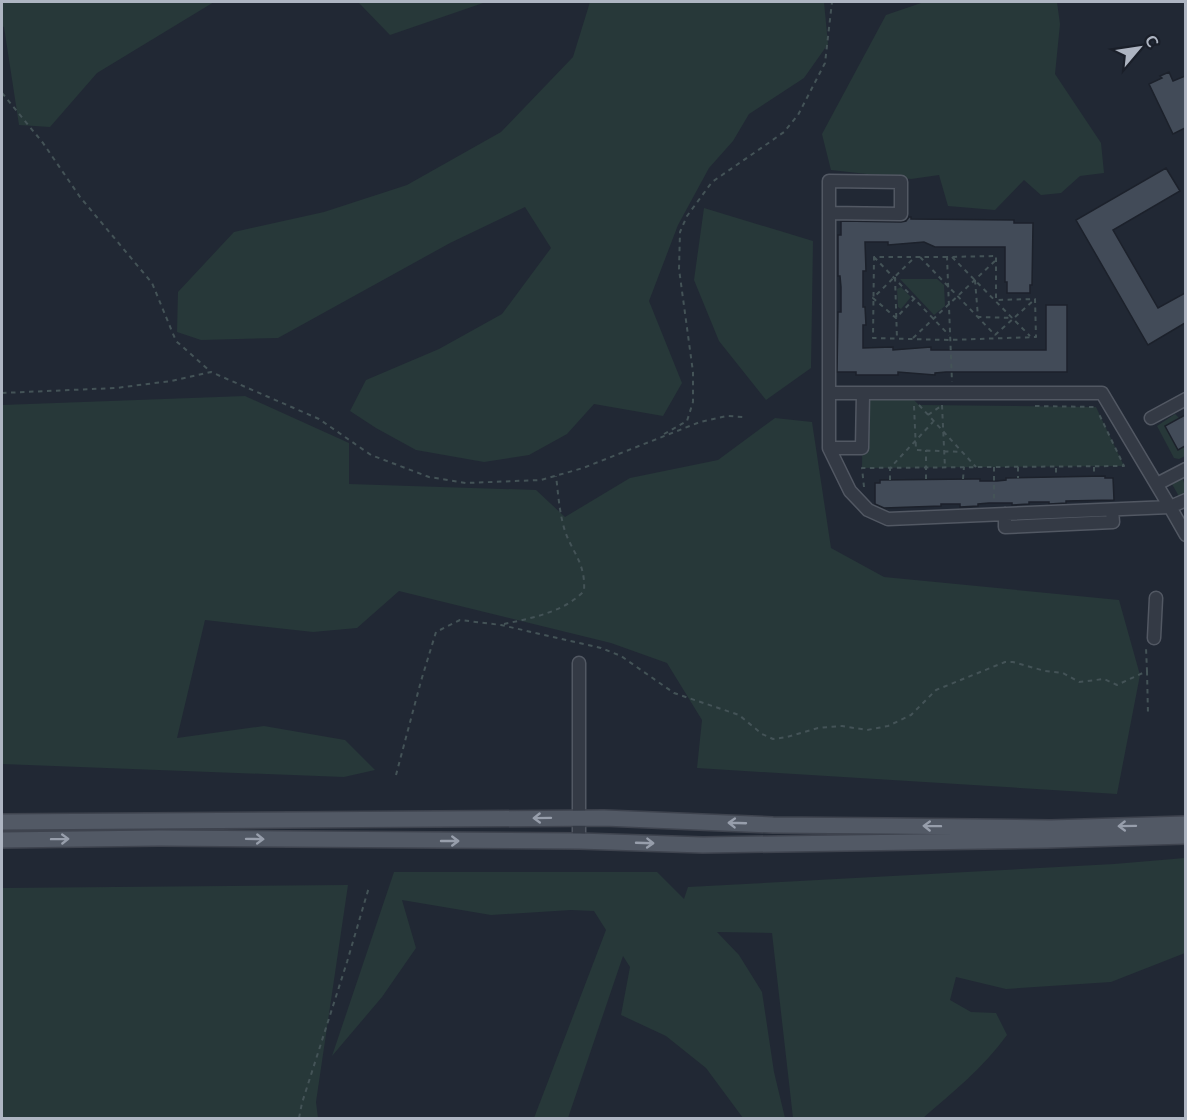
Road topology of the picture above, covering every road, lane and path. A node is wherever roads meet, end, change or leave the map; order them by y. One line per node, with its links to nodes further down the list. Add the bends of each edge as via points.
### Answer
1 (832, 2): 41 (path, via 825,63 798,115 784,132 712,182 680,232 679,269 693,402 687,421)
2 (2, 93): 28 (path, via 80,197 152,283 176,341)
3 (829, 213): 3 (street, via 829,181 901,182 901,214); 30 (street)
4 (874, 257): 5 (path); 9 (path); 13 (path)
5 (917, 257): 6 (path); 9 (path); 11 (path)
6 (947, 257): 7 (path); 11 (path)
7 (952, 257): 8 (path, via 996,256); 10 (path)
8 (996, 260): 10 (path); 16 (path)
9 (895, 277): 13 (path); 14 (path); 18 (path)
10 (975, 280): 12 (path); 16 (path); 20 (path)
11 (948, 285): 12 (path); 17 (path)
12 (958, 297): 17 (path); 20 (path)
13 (873, 298): 18 (path); 26 (path, via 873,338)
14 (915, 298): 18 (path); 19 (path)
15 (1035, 299): 16 (path); 21 (path); 23 (path, via 1036,337)
16 (996, 300): 21 (path)
17 (948, 306): 19 (path); 24 (path)
18 (896, 318): 26 (path)
19 (934, 318): 24 (path); 27 (path)
20 (978, 318): 21 (path); 22 (path)
21 (1014, 318): 22 (path); 23 (path)
22 (995, 335): 25 (path)
23 (1031, 337): 25 (path)
24 (950, 338): 25 (path); 27 (path); 33 (path)
25 (991, 338)
26 (897, 339): 27 (path)
27 (912, 339)
28 (211, 372): 29 (path, via 116,388); 57 (path, via 319,419 371,455 429,477 466,483)
29 (2, 393)
30 (829, 393): 31 (street); 43 (street)
31 (863, 394): 33 (street); 43 (street, via 862,448)
32 (1185, 399): 38 (street)
33 (951, 400): 34 (path); 64 (street, via 1102,393)
34 (941, 406): 36 (path); 40 (path)
35 (1096, 407): 47 (path, via 1124,466)
36 (928, 415): 39 (path); 42 (path, via 913,399)
37 (744, 417): 41 (path, via 700,422)
38 (1151, 418)
39 (934, 421): 40 (path); 42 (path)
40 (943, 431): 45 (path); 46 (path)
41 (656, 438): 57 (path)
42 (915, 441): 44 (path, via 916,450); 53 (path)
43 (829, 448): 67 (street, via 850,491)
44 (926, 450): 45 (path); 54 (path)
45 (944, 451): 46 (path); 55 (path)
46 (962, 452): 49 (path)
47 (1094, 466): 52 (path); 58 (path)
48 (964, 467): 49 (path); 55 (path); 62 (path)
49 (976, 467): 50 (path)
50 (993, 467): 51 (path); 68 (path)
51 (1018, 467): 52 (path); 60 (path)
52 (1056, 467): 59 (path)
53 (890, 468): 54 (path); 63 (path); 67 (path, via 862,468)
54 (926, 468): 55 (path); 61 (path)
55 (945, 468)
56 (1185, 469): 64 (street)
57 (555, 476): 71 (path, via 563,526 580,561 584,591 574,602 560,608)
58 (1094, 476)
59 (1056, 477)
60 (1018, 478)
61 (926, 479)
62 (963, 479)
63 (890, 480)
64 (1157, 484): 66 (street)
65 (1185, 500): 66 (street)
66 (1170, 507): 68 (street); 69 (street)
67 (866, 508): 68 (street, via 888,519)
68 (1000, 514)
69 (1185, 536)
70 (1156, 598): 72 (street)
71 (501, 625): 75 (path, via 582,642 621,656 674,693 739,715 773,739 827,727 867,730 898,723 936,690 1005,662 1064,673 1079,682 1104,679 1117,685); 77 (path, via 460,620 436,632)
72 (1154, 638)
73 (579, 663): 78 (street)
74 (1147, 671): 76 (path)
75 (1140, 675)
76 (1148, 714)
77 (396, 775)
78 (579, 818): 79 (main road, one-way to 79); 80 (main road, one-way to 78, via 1051,828); 83 (street)
79 (2, 822)
80 (1185, 824)
81 (1185, 836): 83 (main road, one-way to 81, via 703,844)
82 (2, 840): 83 (main road, one-way to 83)
83 (579, 841)
84 (369, 887): 85 (path)
85 (299, 1119)

